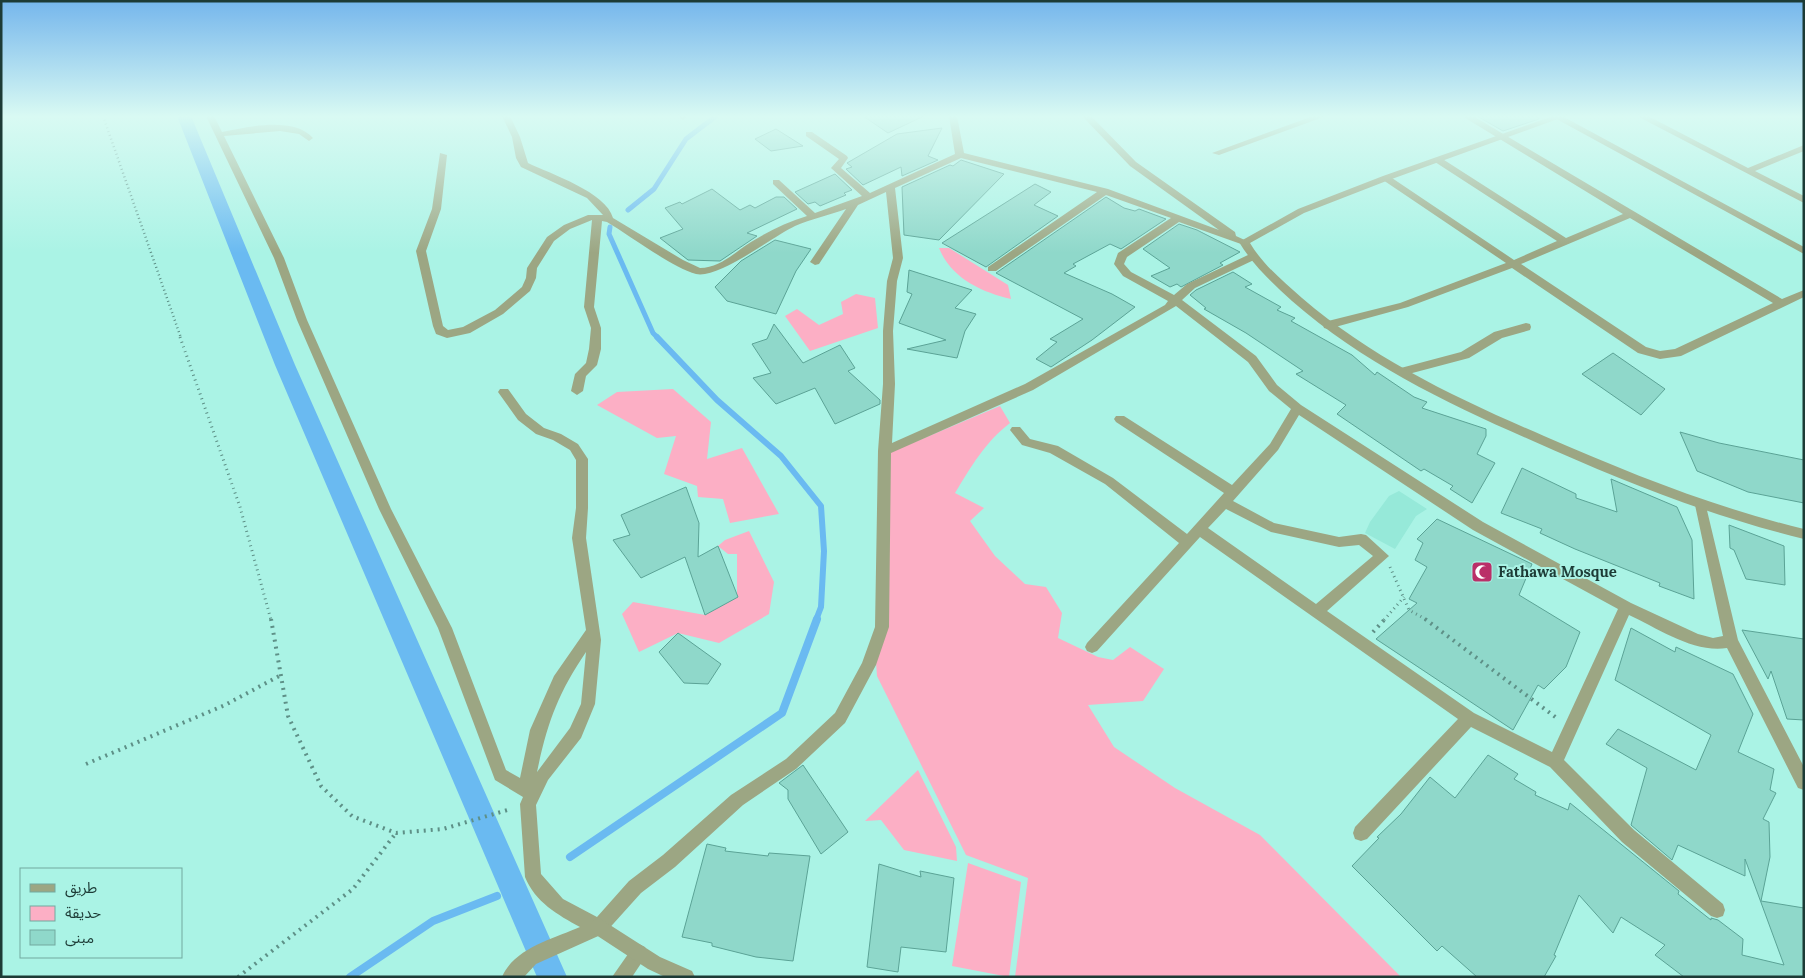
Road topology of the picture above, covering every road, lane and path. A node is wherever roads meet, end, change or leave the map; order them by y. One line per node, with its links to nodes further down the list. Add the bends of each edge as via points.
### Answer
1 (119, 162): 60 (path, via 240,507 272,626)
2 (231, 162): 66 (street, via 280,258 302,320 385,509 446,628 500,776)
3 (443, 162): 25 (street, via 441,191 421,252 438,326 447,334 466,330 498,312 526,290 532,278 532,268 550,239 567,227 591,217)
4 (522, 162): 27 (street, via 529,169 567,183 590,196)
5 (841, 162): 20 (street, via 836,168)
6 (946, 162): 18 (street)
7 (987, 162): 19 (street)
8 (1131, 162): 28 (street)
9 (1433, 162): 16 (street)
10 (1441, 162): 29 (street)
11 (1542, 162): 23 (street)
12 (1640, 162): 30 (street)
13 (1730, 162): 15 (street)
14 (1771, 162): 15 (street)
15 (1748, 171): 21 (street)
16 (1386, 178): 28 (street, via 1302,212); 33 (street)
17 (776, 182): 24 (street)
18 (890, 188): 20 (street); 46 (street, via 898,258 892,281 888,331 889,384)
19 (1105, 191): 26 (street); 34 (street)
20 (869, 197): 22 (street)
21 (1804, 200)
22 (855, 203): 24 (street); 32 (street)
23 (1631, 214): 29 (street); 37 (street)
24 (814, 217): 27 (street, via 792,224 726,264 704,271 689,267)
25 (597, 218): 27 (street); 41 (street, via 589,307 596,328 595,349 591,365 581,374)
26 (1178, 218): 28 (street); 36 (street, via 1122,255 1120,264 1127,274)
27 (612, 221)
28 (1244, 242): 31 (street)
29 (1565, 242): 33 (street)
30 (1804, 251)
31 (1252, 257): 36 (street, via 1191,286); 38 (street, via 1308,311)
32 (815, 262)
33 (1515, 263): 37 (street, via 1642,350 1660,355 1677,353); 38 (street, via 1404,305)
34 (992, 269)
35 (1803, 295): 37 (street)
36 (1175, 300): 43 (street, via 1252,359 1273,388); 46 (street, via 1169,307 1029,388)
37 (1782, 304)
38 (1328, 324): 40 (street)
39 (1526, 327): 40 (street, via 1498,334 1465,355)
40 (1401, 372): 48 (street, via 1507,425)
41 (578, 391)
42 (504, 392): 56 (street, via 522,417 574,447 582,459 579,538)
43 (1296, 408): 47 (street, via 1274,447); 54 (street, via 1478,526)
44 (1120, 419): 47 (street)
45 (1016, 430): 51 (street, via 1026,442 1054,449 1109,481)
46 (884, 451): 70 (street, via 882,626 869,665 840,718 791,764 737,800 669,862 635,887)
47 (1228, 497): 49 (street); 52 (street, via 1271,528 1339,542 1361,539)
48 (1701, 505): 50 (street); 57 (street)
49 (1199, 529): 51 (street); 55 (street)
50 (1804, 534)
51 (1187, 542): 59 (street)
52 (1382, 556): 53 (path); 55 (street)
53 (1404, 597): 58 (path); 62 (path, via 1409,610 1433,623)
54 (1626, 607): 57 (street, via 1696,640 1713,644); 62 (street)
55 (1316, 612): 58 (street)
56 (592, 632): 66 (street, via 561,676 538,730); 66 (street, via 588,704 576,733)
57 (1731, 641): 65 (street)
58 (1361, 644): 61 (street)
59 (1092, 647)
60 (281, 676): 64 (path, via 225,705); 67 (path, via 288,716 321,786 352,816)
61 (1469, 718): 63 (street); 68 (street)
62 (1570, 728): 63 (street)
63 (1555, 762): 69 (street, via 1628,836)
64 (86, 764)
65 (1804, 783)
66 (529, 796): 67 (path, via 443,829); 70 (street, via 533,877 557,905)
67 (396, 833): 72 (path, via 353,889)
68 (1361, 833)
69 (1717, 910)
70 (599, 927): 71 (street); 73 (street, via 530,958)
71 (639, 953): 74 (street); 75 (street)
72 (238, 977)
73 (512, 977)
74 (621, 977)
75 (686, 977)

